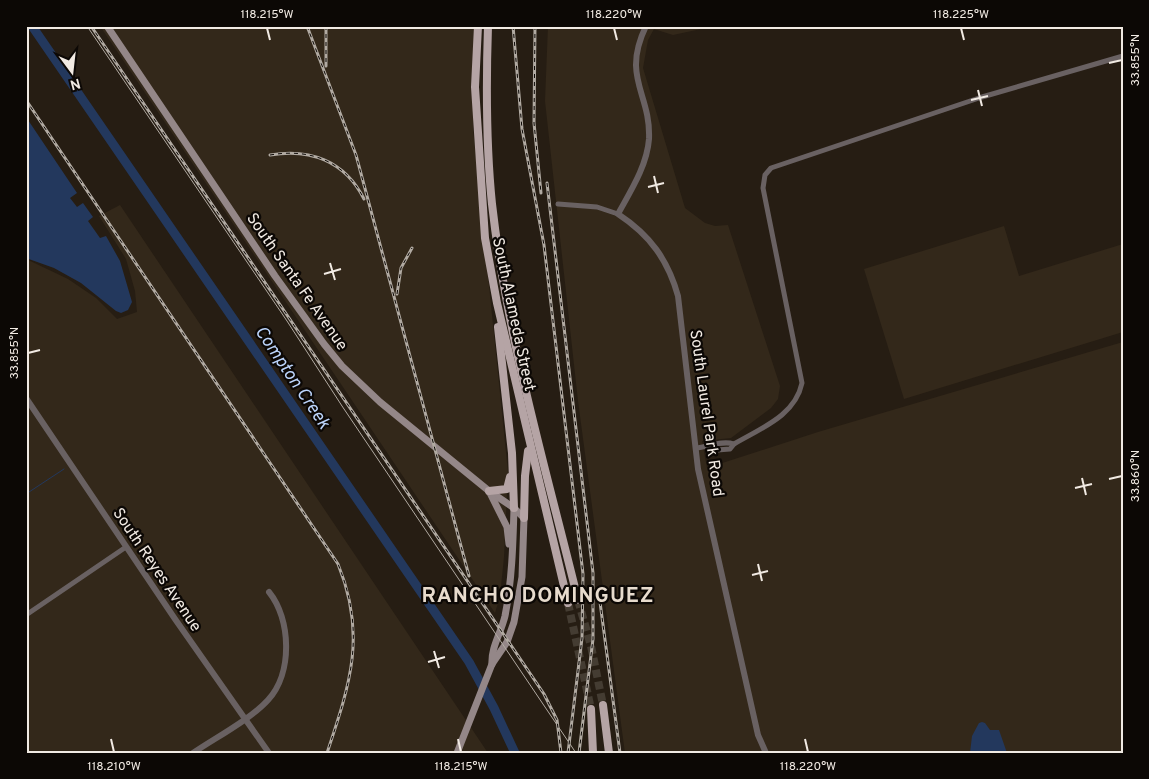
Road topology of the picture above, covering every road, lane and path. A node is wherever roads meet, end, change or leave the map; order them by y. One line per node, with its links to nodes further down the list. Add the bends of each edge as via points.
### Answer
1 (107, 26): 14 (main road, South Santa Fe Avenue, via 324,344 380,402)
2 (478, 26): 8 (main road, South Alameda Street, via 475,87 478,154 485,238)
3 (488, 26): 10 (main road, South Alameda Street, via 486,88 492,204 507,302)
4 (646, 26): 7 (street, via 636,51 635,64 648,127 648,145 636,180)
5 (1123, 56): 12 (street, via 982,97 771,168 765,175 763,188 802,383 800,396 791,409 734,444)
6 (558, 204): 7 (street, South Laurel Park Road, via 597,207)
7 (618, 214): 12 (street, South Laurel Park Road, via 646,236 672,273 678,296)
8 (496, 303): 11 (main road, South Alameda Street); 13 (main road)
9 (26, 398): 17 (street, South Reyes Avenue)
10 (535, 425): 11 (main road); 21 (main road, South Alameda Street)
11 (529, 446): 16 (main road, via 524,476); 23 (main road, South Alameda Street)
12 (696, 448): 34 (street, South Laurel Park Road, via 758,735)
13 (512, 453): 14 (main road, via 509,486 504,490); 15 (main road)
14 (489, 491): 15 (main road, South Santa Fe Avenue); 18 (main road, via 507,527)
15 (514, 508): 16 (main road, South Santa Fe Avenue); 18 (main road)
16 (524, 518): 22 (main road)
17 (126, 547): 24 (street); 28 (street, South Reyes Avenue)
18 (512, 559): 20 (main road)
19 (269, 592): 28 (street, via 283,618 286,647 283,668 270,698)
20 (508, 599): 22 (main road); 25 (main road, via 499,636 491,653)
21 (578, 600)
22 (519, 601): 25 (main road, via 508,640)
23 (568, 603)
24 (26, 615)
25 (492, 664): 31 (main road)
26 (603, 705): 33 (main road)
27 (591, 709): 32 (main road)
28 (243, 719): 29 (street); 30 (street, South Reyes Avenue)
29 (192, 753)
30 (269, 753)
31 (457, 753)
32 (593, 753)
33 (609, 753)
34 (766, 753)

